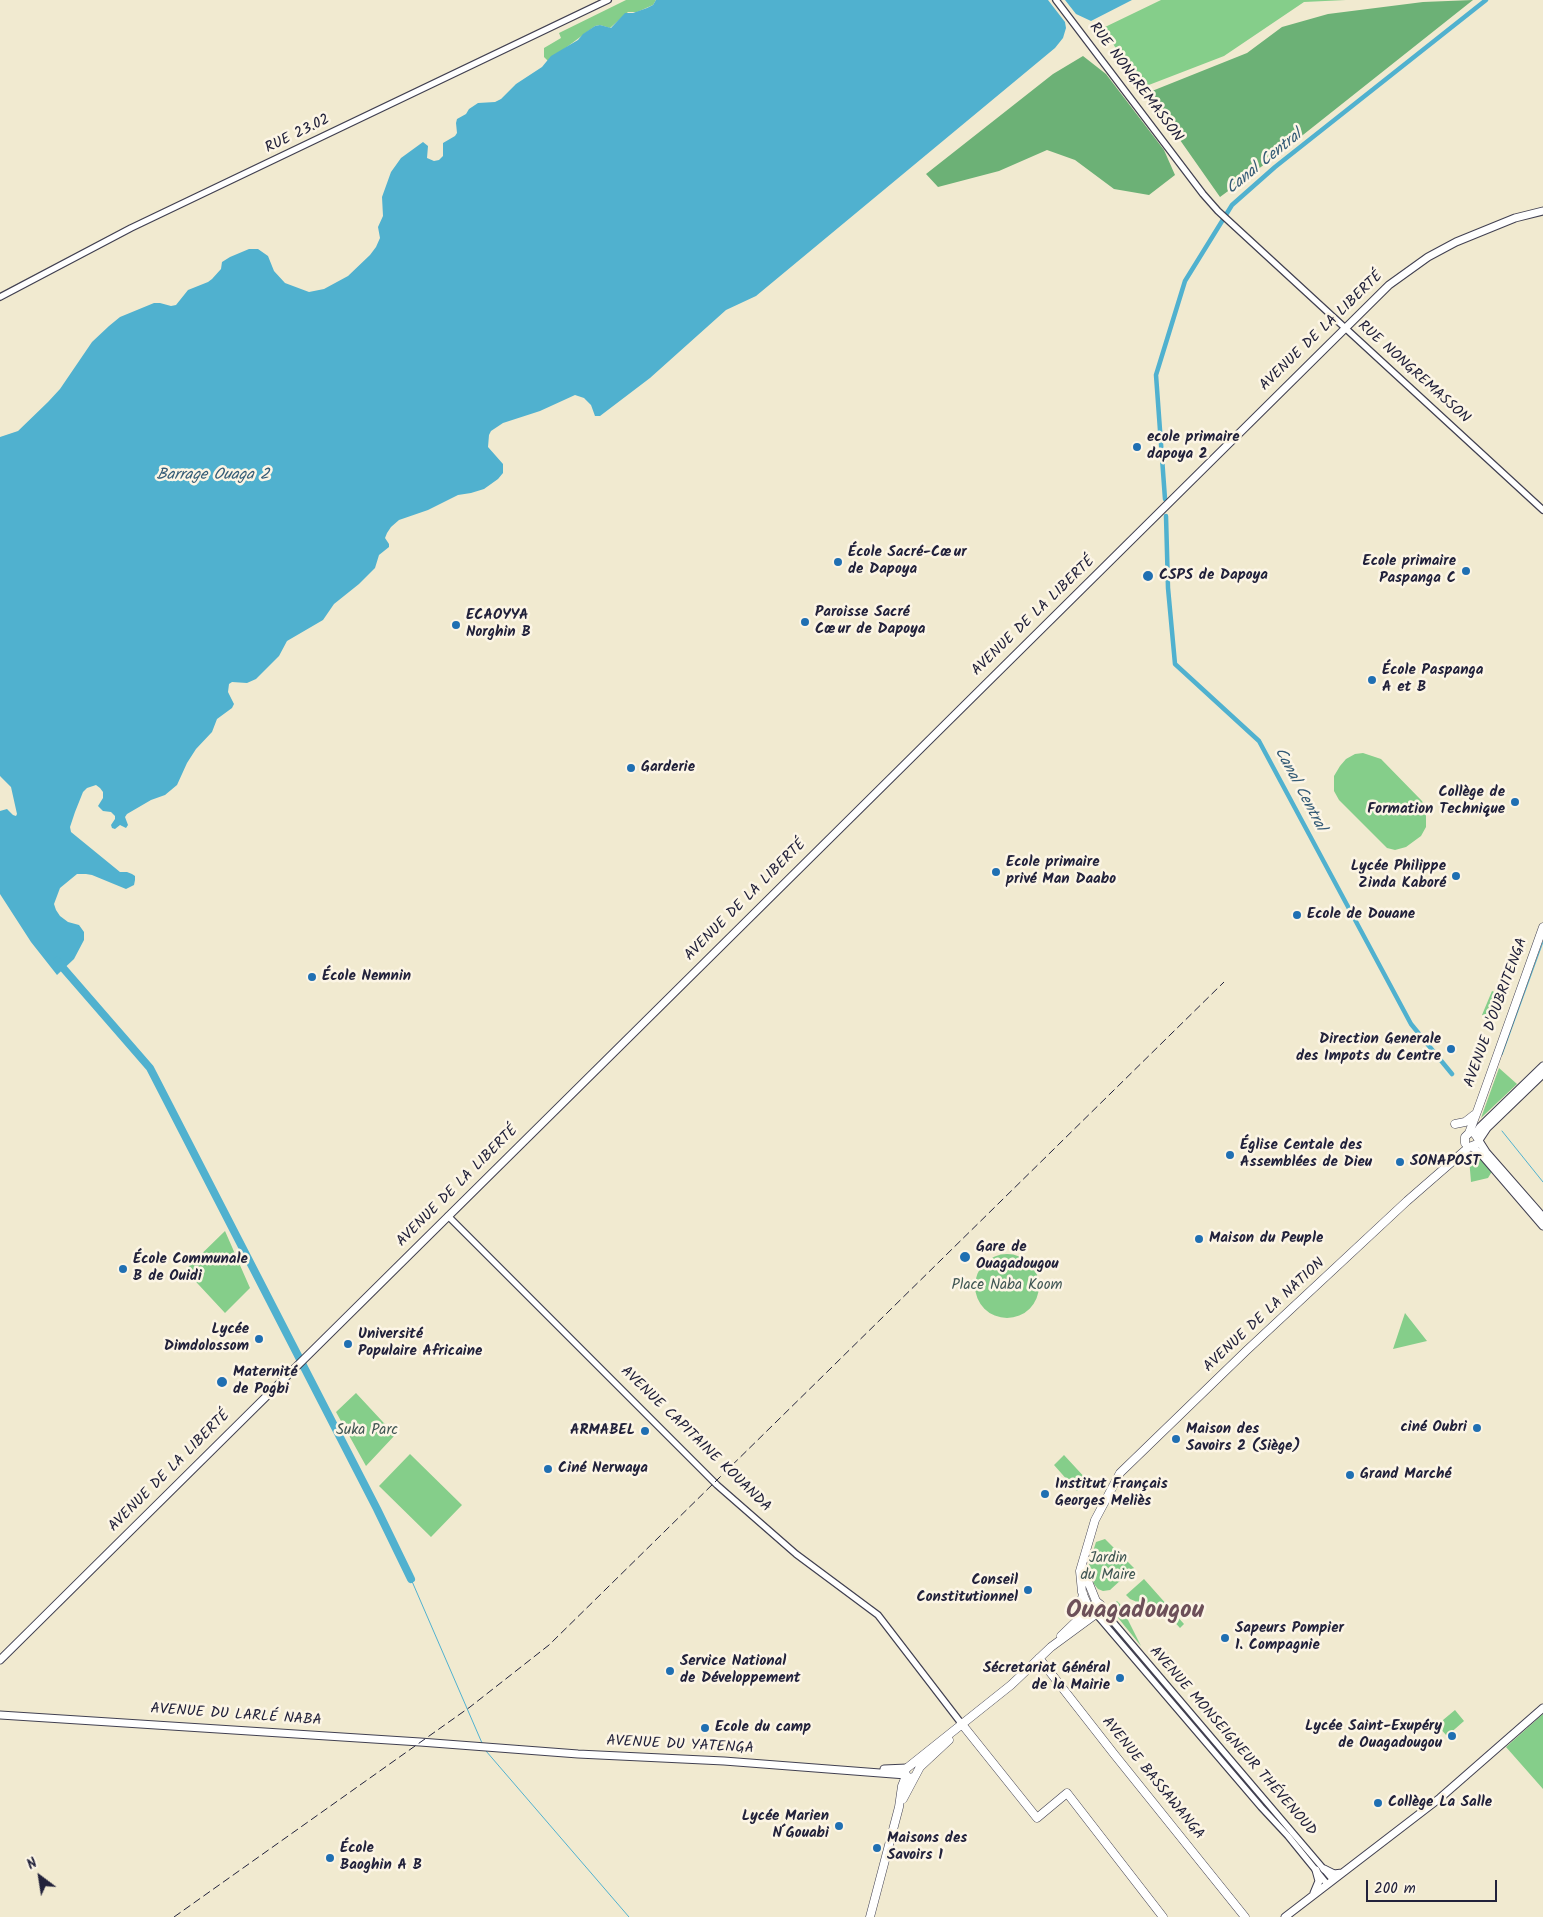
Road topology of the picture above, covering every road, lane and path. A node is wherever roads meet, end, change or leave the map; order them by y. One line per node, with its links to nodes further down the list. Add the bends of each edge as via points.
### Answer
1 (608, 0): 4 (street, RUE 23.02, via 131,228)
2 (1056, 0): 5 (street, RUE NONGREMASSON, via 1203,194)
3 (1543, 211): 5 (main road, AVENUE DE LA LIBERTÉ, via 1479,232 1428,257 1390,284)
4 (0, 297)
5 (1345, 328): 6 (street, RUE NONGREMASSON); 14 (main road, AVENUE DE LA LIBERTÉ)
6 (1543, 510)
7 (1543, 927): 10 (highway, AVENUE D'OUBRITENGA)
8 (1543, 1066): 12 (main road, via 1480,1126)
9 (1543, 1074): 12 (main road)
10 (1476, 1112): 11 (highway, via 1465,1122); 12 (highway, AVENUE D'OUBRITENGA)
11 (1455, 1124)
12 (1475, 1136): 13 (highway, AVENUE DE LA NATION); 13 (highway, AVENUE D'OUBRITENGA, via 1465,1137); 15 (main road)
13 (1469, 1145): 16 (main road, via 1482,1155); 17 (highway, AVENUE DE LA NATION, via 1127,1466 1116,1479 1091,1530)
14 (448, 1216): 23 (main road, AVENUE DE LA LIBERTÉ); 28 (street, AVENUE CAPITAINE KOUANDA, via 715,1483 796,1554 878,1615)
15 (1543, 1217)
16 (1543, 1226)
17 (1082, 1564): 18 (highway, AVENUE DE LA NATION); 19 (highway, via 1096,1601 1091,1602)
18 (1083, 1594): 19 (highway); 20 (highway)
19 (1094, 1611): 20 (highway); 21 (highway); 24 (street, AVENUE MONSEIGNEUR THÉVENOUD); 25 (street)
20 (1076, 1620): 21 (highway)
21 (1051, 1647): 22 (highway)
22 (1039, 1658): 28 (highway); 39 (highway, AVENUE BASSAWANGA)
23 (0, 1660)
24 (1147, 1662): 25 (street); 31 (street, AVENUE MONSEIGNEUR THÉVENOUD)
25 (1141, 1667): 31 (street)
26 (1543, 1708): 34 (main road, via 1440,1798)
27 (0, 1715): 29 (main road, AVENUE DU LARLÉ NABA)
28 (963, 1725): 30 (highway); 38 (highway, AVENUE CAPITAINE KOUANDA, via 1037,1818 1067,1793)
29 (490, 1748): 30 (main road, AVENUE DU YATENGA)
30 (910, 1773): 37 (highway, via 902,1786)
31 (1308, 1855): 32 (street); 33 (street, AVENUE MONSEIGNEUR THÉVENOUD)
32 (1316, 1870): 35 (street); 36 (main road, via 1318,1883)
33 (1324, 1870): 34 (main road); 35 (street, AVENUE MONSEIGNEUR THÉVENOUD)
34 (1343, 1873): 35 (main road)
35 (1330, 1882): 36 (main road)
36 (1313, 1894): 40 (main road)
37 (870, 1917)
38 (1163, 1917)
39 (1245, 1917)
40 (1285, 1917)

